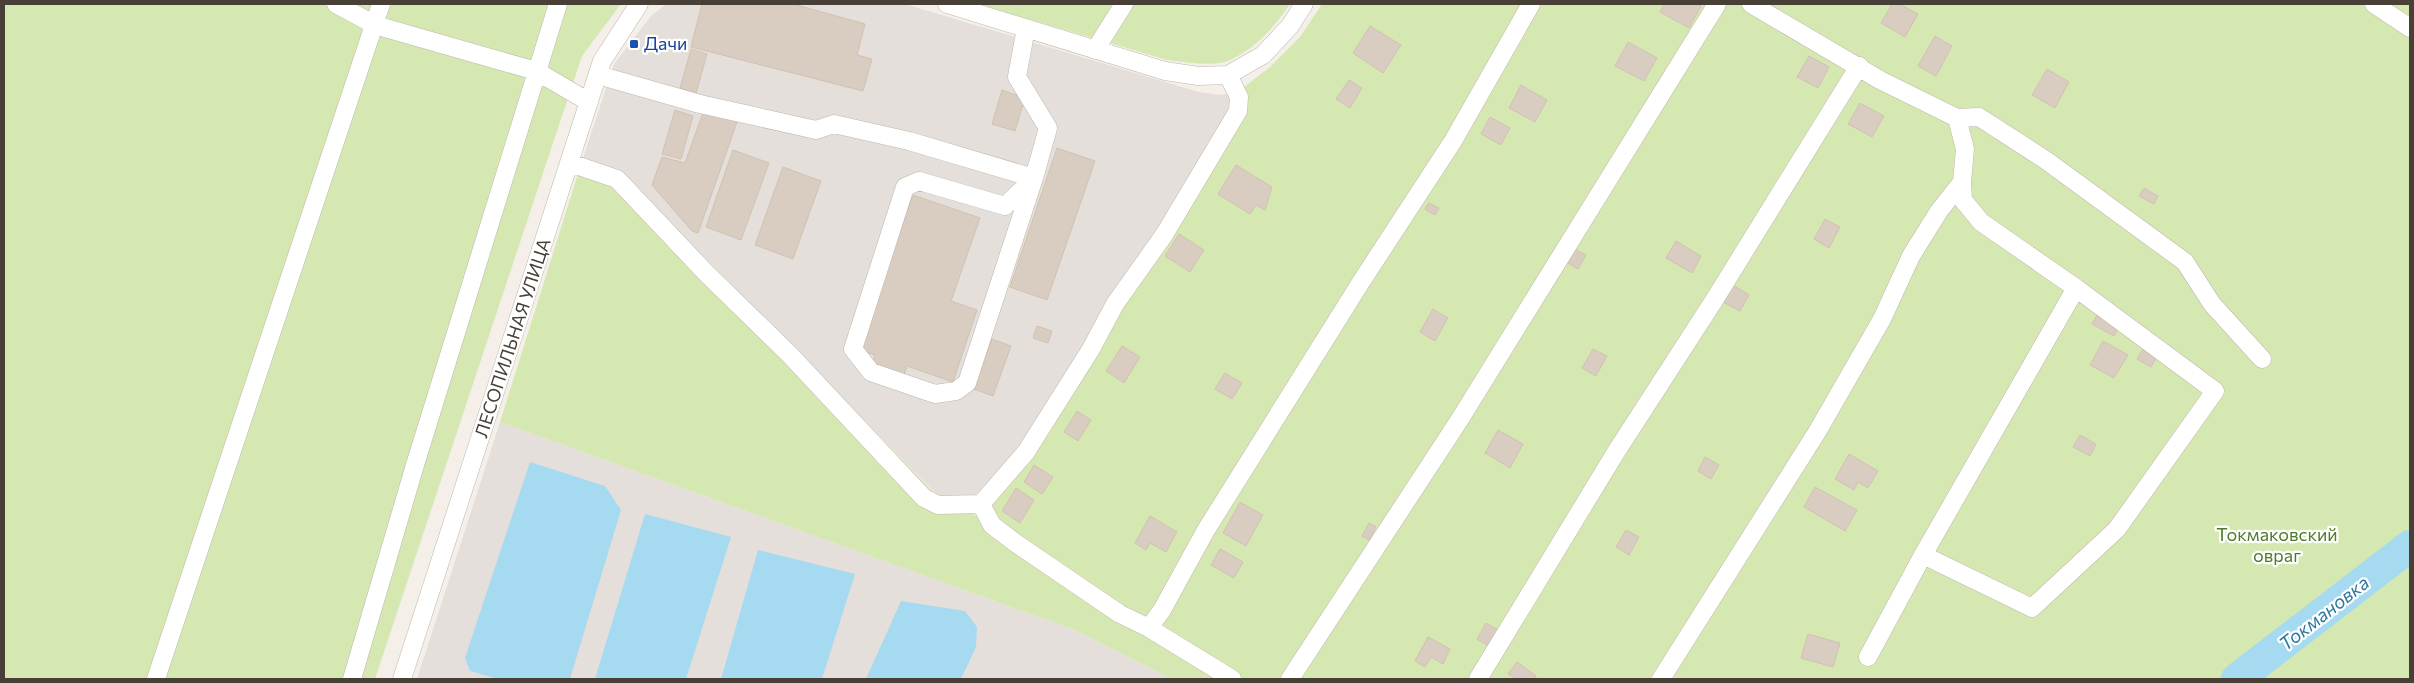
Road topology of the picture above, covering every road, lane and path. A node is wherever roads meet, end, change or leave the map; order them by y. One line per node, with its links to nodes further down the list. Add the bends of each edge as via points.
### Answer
1 (336, 4): 13 (street)
2 (382, 4): 13 (street)
3 (558, 4): 18 (street)
4 (639, 4): 20 (street, ЛЕСОПИЛЬНАЯ УЛИЦА, via 602,61)
5 (947, 4): 12 (street)
6 (1124, 4): 16 (street)
7 (1304, 4): 19 (street, via 1290,26 1263,55)
8 (1531, 4): 30 (street, via 1452,140 1226,497)
9 (1718, 4): 36 (street, via 1465,411)
10 (1751, 4): 17 (street)
11 (2374, 4): 15 (street)
12 (983, 9): 14 (street)
13 (375, 25): 18 (street); 32 (street)
14 (1026, 28): 16 (street); 24 (street, via 1018,77 1048,128)
15 (2410, 28)
16 (1096, 50): 19 (street, via 1165,71 1198,76)
17 (1858, 66): 22 (street); 37 (street)
18 (536, 71): 21 (street); 33 (street)
19 (1228, 74): 28 (street, via 1239,97 1238,111 1164,235 1115,304 1091,349 1026,452)
20 (598, 75): 21 (street, ЛЕСОПИЛЬНАЯ УЛИЦА); 24 (street, via 700,104 816,130 834,124 909,141)
21 (589, 102): 23 (street, ЛЕСОПИЛЬНАЯ УЛИЦА)
22 (1956, 118): 25 (street, via 1965,149); 27 (street, via 1980,117 2047,161 2185,262 2212,304)
23 (570, 163): 28 (street, via 616,179 790,355 924,498 938,504); 34 (street, ЛЕСОПИЛЬНАЯ УЛИЦА)
24 (1034, 178): 24 (street, via 967,383 956,391 935,394 868,369 853,349 905,187 918,181 1005,206)
25 (1962, 182): 26 (street, via 1964,200 1981,222); 38 (street, via 1911,256 1882,319 1817,432)
26 (2076, 288): 29 (street); 29 (street, via 2215,391 2118,529 2032,608)
27 (2262, 360)
28 (981, 504): 30 (street, via 992,525 1017,544 1120,614)
29 (1923, 555): 31 (street)
30 (1149, 628): 35 (street)
31 (1868, 657)
32 (156, 679)
33 (352, 679)
34 (402, 679)
35 (1232, 679)
36 (1290, 679)
37 (1478, 679)
38 (1661, 679)

